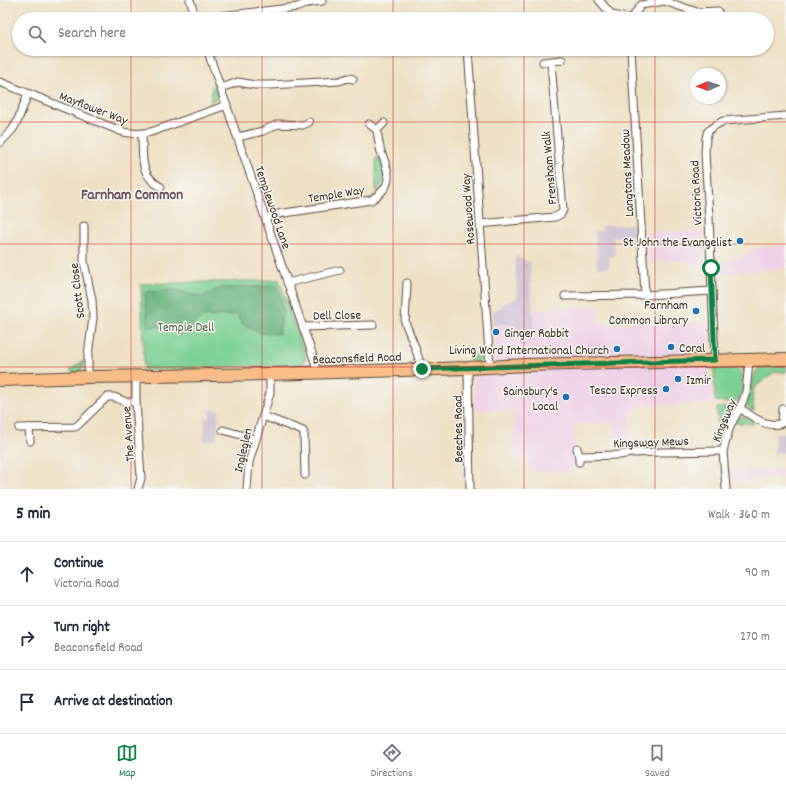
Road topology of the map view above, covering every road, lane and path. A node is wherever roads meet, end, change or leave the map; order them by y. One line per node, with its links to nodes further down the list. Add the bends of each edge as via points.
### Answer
1 (190, 0): 5 (street)
2 (599, 0): 7 (street)
3 (322, 1): 6 (street, via 298,7)
4 (675, 3): 8 (street, via 664,1 641,5); 9 (street, via 697,12)
5 (194, 12)
6 (256, 12)
7 (609, 12)
8 (636, 12)
9 (718, 12)
10 (210, 56): 16 (street, Templewood Lane)
11 (468, 56): 29 (street, Rosewood Way)
12 (631, 56): 35 (street, Langtons Meadow)
13 (562, 60): 29 (street, Frensham Walk, via 547,62 563,210 555,216)
14 (353, 79): 16 (street, via 270,85 238,82)
15 (0, 82): 17 (street, Mayflower Way)
16 (221, 88): 18 (street, Templewood Lane)
17 (28, 94): 24 (street, Mayflower Way, via 123,132); 26 (street, via 17,122)
18 (227, 105): 24 (street, Mayflower Way); 25 (street, Templewood Lane)
19 (786, 116): 34 (street, Victoria Road, via 723,121 708,131 705,153)
20 (309, 122): 25 (street, via 303,125 278,124 263,131)
21 (384, 123): 23 (street)
22 (369, 124): 23 (street)
23 (377, 130): 28 (street, Temple Way, via 388,170 388,183 377,196 370,200)
24 (142, 134): 27 (street, via 146,173)
25 (238, 137): 28 (street, Templewood Lane)
26 (0, 143)
27 (162, 187)
28 (265, 218): 33 (street, Templewood Lane)
29 (480, 224): 42 (street, Rosewood Way)
30 (84, 226): 47 (street, Scott Close, via 84,262 93,312)
31 (340, 270): 33 (street)
32 (407, 283): 44 (street, via 405,322)
33 (287, 284): 38 (street, Templewood Lane)
34 (712, 291): 35 (street); 40 (street, Victoria Road)
35 (645, 295): 36 (street)
36 (565, 296)
37 (373, 325): 38 (street, Dell Close)
38 (303, 327): 45 (street, Templewood Lane)
39 (786, 359): 41 (main road, Beaconsfield Road)
40 (715, 360): 41 (main road, Beaconsfield Road); 42 (main road, Beaconsfield Road)
41 (749, 361): 51 (street, Kingsway, via 746,393)
42 (490, 367): 43 (main road, Beaconsfield Road)
43 (468, 368): 44 (main road, Beaconsfield Road); 64 (street, Beeches Road)
44 (422, 369): 45 (main road, Beaconsfield Road)
45 (316, 372): 46 (main road, Beaconsfield Road)
46 (270, 374): 48 (main road, Beaconsfield Road); 53 (street, Ingleglen, via 270,393)
47 (88, 377): 48 (main road, Beaconsfield Road); 49 (main road, Beaconsfield Road)
48 (136, 377): 50 (street, The Avenue)
49 (0, 380)
50 (136, 402): 55 (street, via 107,397 74,427); 62 (street, The Avenue, via 141,478)
51 (740, 408): 52 (street, via 766,423 778,424 782,423); 60 (street, Kingsway, via 730,426)
52 (783, 409)
53 (263, 416): 57 (street, Ingleglen); 61 (street, Ingleglen, via 303,430)
54 (20, 428): 55 (street)
55 (29, 428): 58 (street)
56 (223, 430): 57 (street)
57 (255, 439): 63 (street, Ingleglen)
58 (30, 441)
59 (577, 448): 60 (street, Kingsway Mews, via 579,459 632,453)
60 (723, 451): 65 (street, Kingsway)
61 (305, 475)
62 (138, 489)
63 (247, 489)
64 (470, 489)
65 (726, 489)

